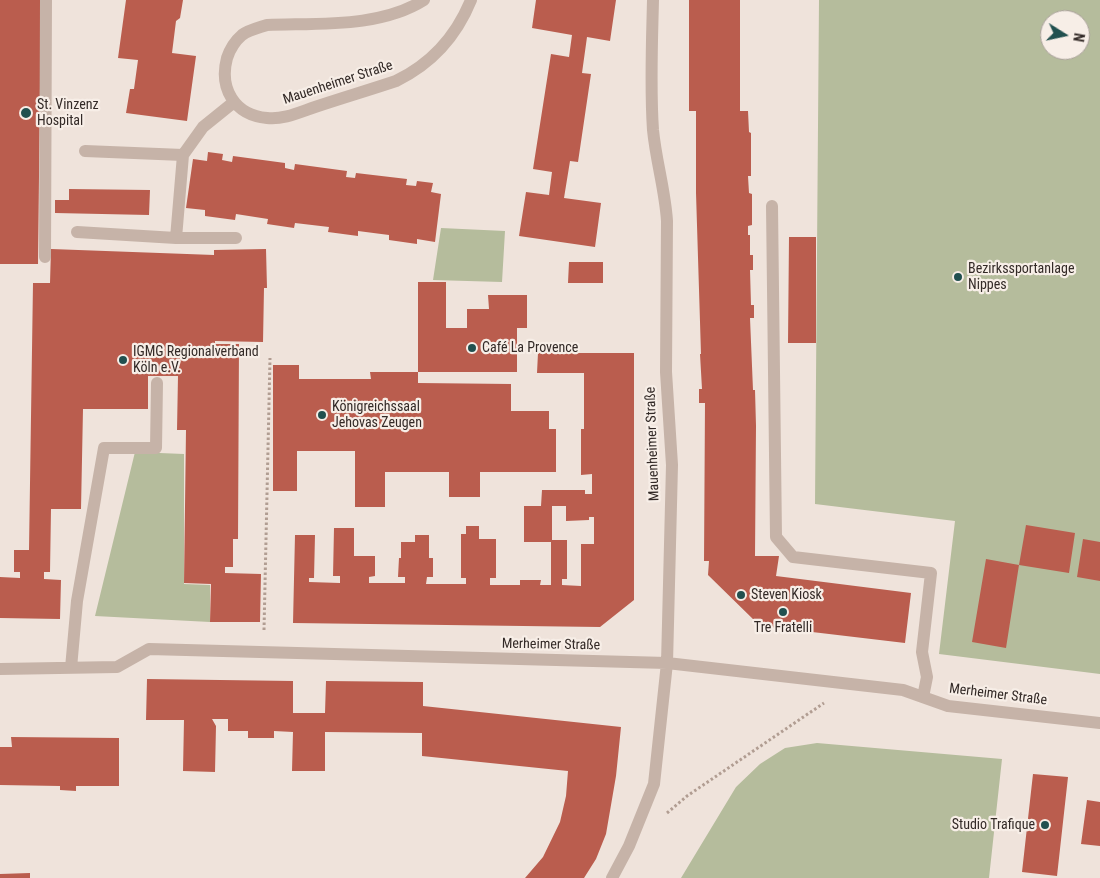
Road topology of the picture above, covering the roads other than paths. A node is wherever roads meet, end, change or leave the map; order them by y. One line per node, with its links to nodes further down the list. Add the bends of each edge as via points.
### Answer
1 (46, 0): 12 (street)
2 (424, 0): 5 (street, via 402,12 368,20 267,25 253,29 234,43 224,68 224,82)
3 (470, 0): 5 (street, Mauenheimer Straße, via 452,37 442,48 411,74 396,81 279,118 258,116)
4 (653, 0): 14 (street, Mauenheimer Straße, via 652,104 667,221 666,372 672,465)
5 (234, 102): 7 (street, via 203,127)
6 (85, 151): 7 (street)
7 (183, 155): 10 (street)
8 (772, 206): 17 (street, via 776,537 793,557 931,573 922,652 927,677)
9 (78, 232): 10 (street)
10 (176, 238): 11 (street)
11 (236, 238)
12 (45, 257)
13 (157, 383): 15 (street, via 156,448 104,448 77,601)
14 (667, 663): 15 (street, Merheimer Straße, via 149,649 117,667); 17 (street, Merheimer Straße, via 904,690); 19 (street, Mauenheimer Straße, via 654,784)
15 (71, 668): 16 (street, Merheimer Straße)
16 (0, 669)
17 (923, 697): 18 (street, Merheimer Straße, via 948,706)
18 (1100, 723)
19 (612, 878)

